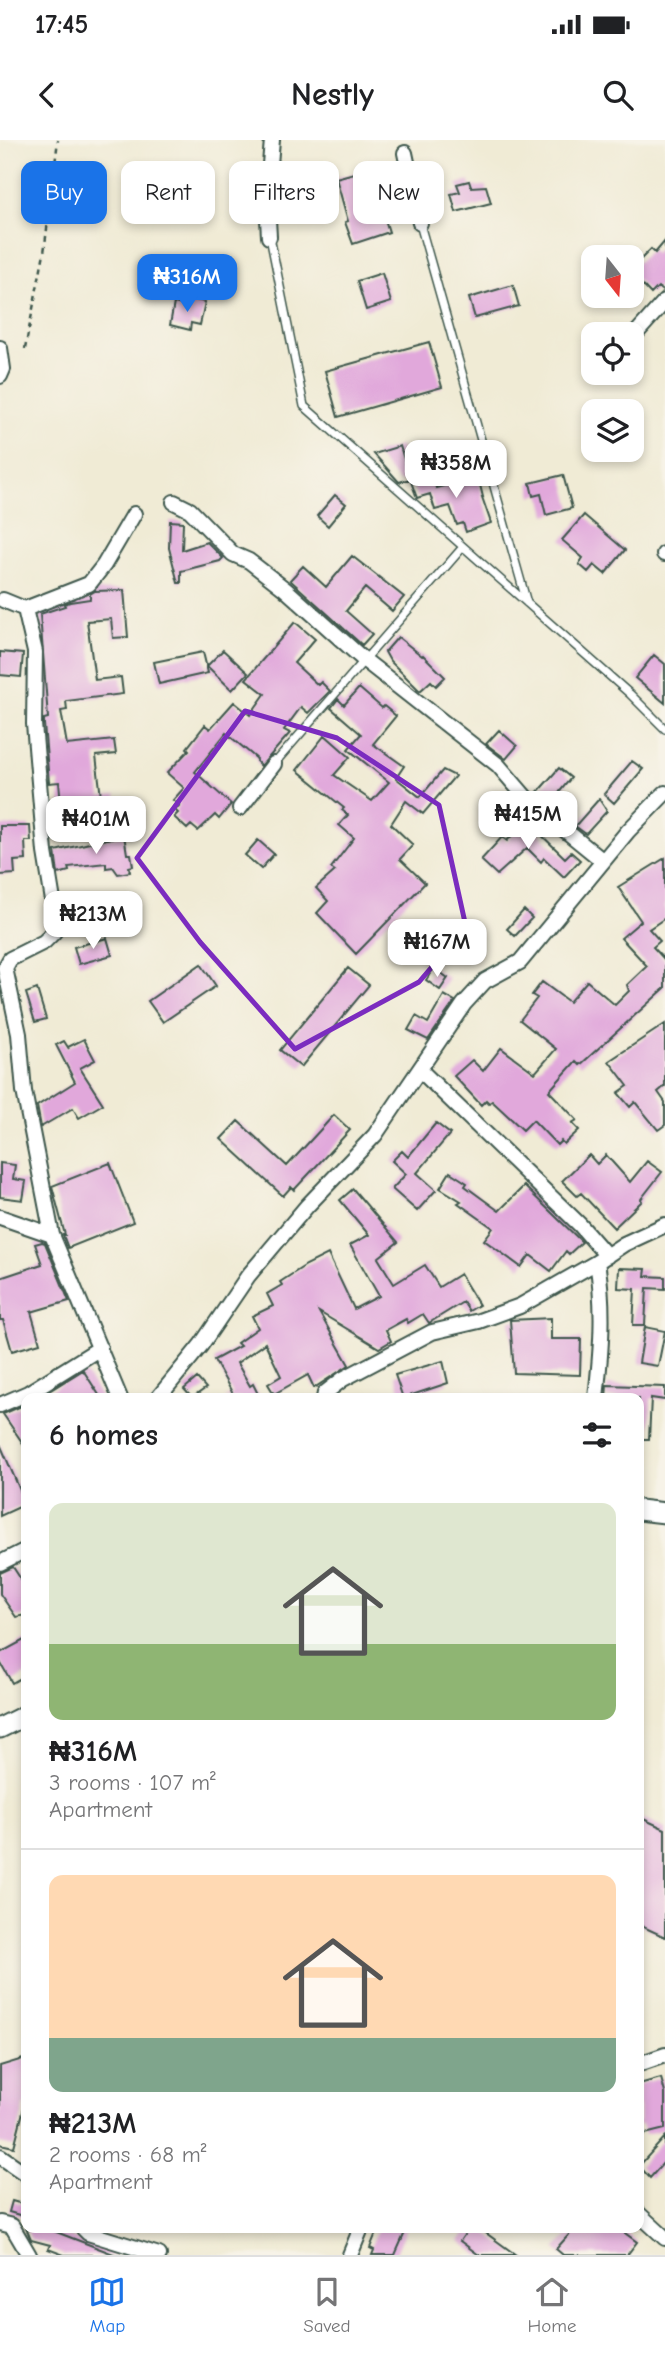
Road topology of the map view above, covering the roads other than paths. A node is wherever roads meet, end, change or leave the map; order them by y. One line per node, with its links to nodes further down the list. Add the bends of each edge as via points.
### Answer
1 (272, 140): 5 (street, via 267,201)
2 (405, 153): 3 (street)
3 (407, 161)
4 (419, 224): 14 (lane)
5 (270, 237): 12 (lane, via 304,406)
6 (665, 301): 7 (street)
7 (644, 325)
8 (0, 348): 9 (street)
9 (0, 376)
10 (174, 502): 16 (street, via 190,510 233,554 285,589)
11 (134, 514): 15 (street, via 89,584)
12 (463, 547): 14 (lane); 16 (lane)
13 (2, 600): 15 (street)
14 (527, 603): 17 (lane)
15 (25, 609): 25 (street, via 35,652 34,724 56,919 54,932 44,942 10,959 5,968)
16 (363, 659): 18 (lane); 21 (street, via 498,765 528,800)
17 (665, 729)
18 (274, 764): 20 (street)
19 (665, 793): 21 (street)
20 (240, 808)
21 (603, 861): 22 (street, via 520,962 485,981 464,1004)
22 (420, 1070): 26 (street, via 580,1224); 30 (street, via 375,1135 248,1276)
23 (0, 1217): 25 (street)
24 (665, 1225): 26 (street)
25 (52, 1235): 27 (street)
26 (602, 1259): 31 (street, via 520,1306 432,1332); 32 (street, via 603,1336)
27 (100, 1348): 28 (street); 29 (street)
28 (28, 1393)
29 (118, 1393)
30 (162, 1393)
31 (325, 1393)
32 (597, 1393)
33 (21, 1396): 34 (street)
34 (0, 1405)
35 (644, 1511): 36 (main road)
36 (665, 1513)
37 (21, 1552): 38 (street)
38 (0, 1563)
39 (21, 1718): 40 (main road)
40 (0, 1728)
41 (665, 2055): 42 (street)
42 (644, 2062)
43 (0, 2156): 44 (street)
44 (21, 2171)
45 (644, 2219): 49 (street)
46 (0, 2223): 50 (street, via 12,2226)
47 (88, 2233): 51 (street)
48 (359, 2233): 52 (street)
49 (665, 2238)
50 (29, 2255)
51 (159, 2255)
52 (350, 2255)

